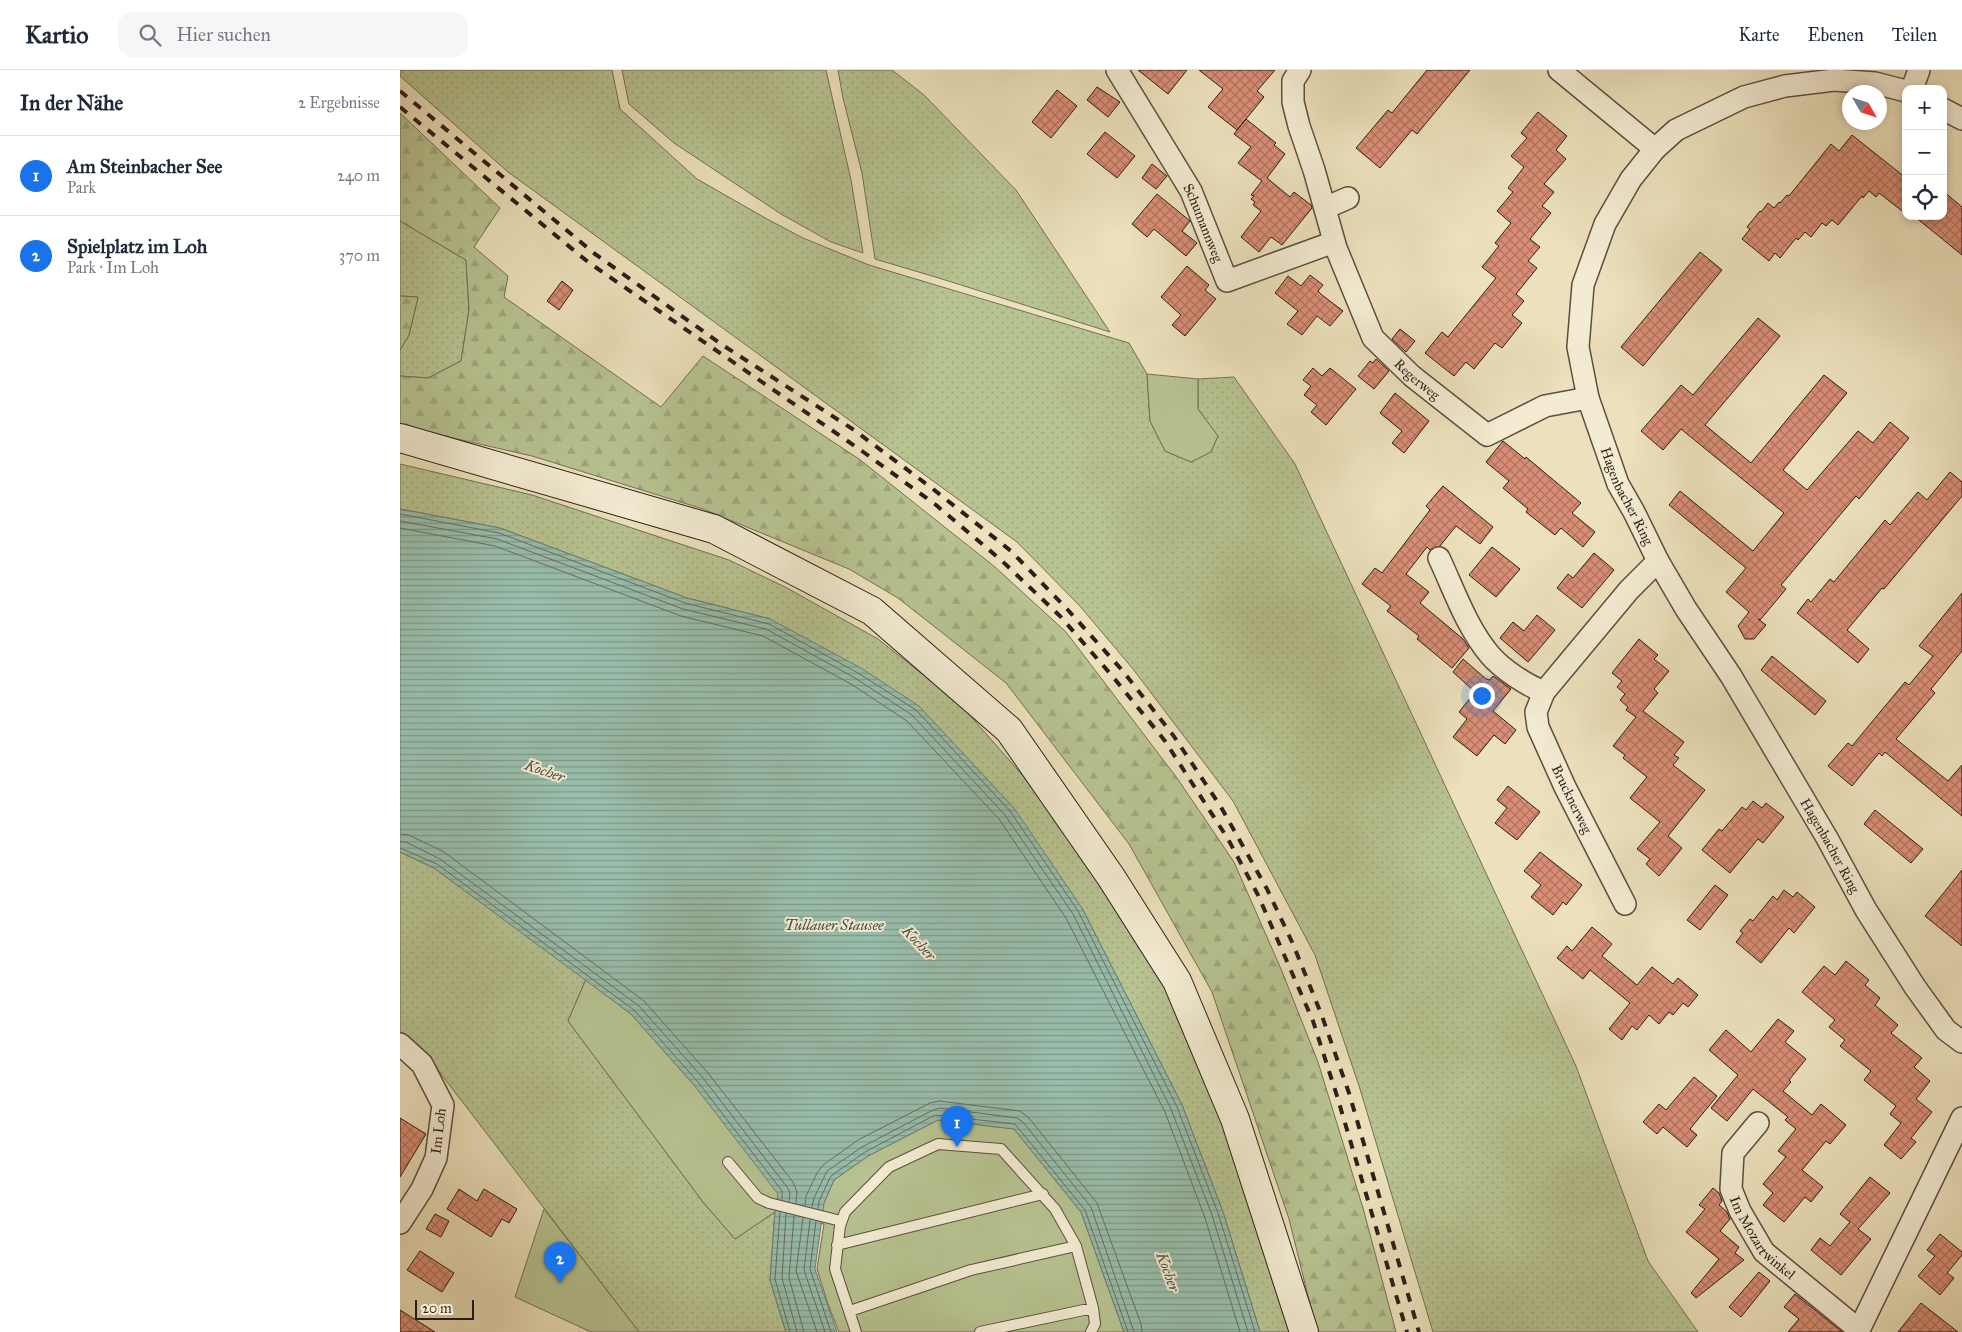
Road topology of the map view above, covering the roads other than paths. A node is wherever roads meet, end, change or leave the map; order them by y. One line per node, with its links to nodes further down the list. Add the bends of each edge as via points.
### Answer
1 (1116, 70): 12 (street, Schumannweg, via 1191,192 1228,281)
2 (1300, 70): 11 (street, Regerweg, via 1293,81 1293,102)
3 (1559, 70): 9 (street)
4 (1918, 70): 5 (street)
5 (1913, 85)
6 (1902, 90): 9 (street, Hagenbacher Ring, via 1834,80 1784,86 1744,97 1680,126)
7 (1947, 111): 8 (street)
8 (1962, 119)
9 (1655, 149): 13 (street, Hagenbacher Ring, via 1631,179 1605,224 1583,285 1578,348)
10 (1348, 198): 11 (street)
11 (1325, 208): 12 (street, Regerweg)
12 (1334, 242): 13 (street, Regerweg, via 1373,338 1412,376 1487,435 1545,406)
13 (1588, 398): 16 (street, Hagenbacher Ring, via 1618,484)
14 (400, 438): 35 (street, via 714,529 872,611 1010,730 1111,877 1177,981 1235,1119)
15 (1439, 558): 17 (street, via 1468,622 1490,655 1528,686)
16 (1658, 561): 17 (street, Brucknerweg, via 1629,590); 19 (street, Hagenbacher Ring, via 1731,676 1866,910 1946,1030)
17 (1544, 692): 18 (street, Brucknerweg, via 1536,712 1538,727)
18 (1625, 904)
19 (1962, 1042)
20 (400, 1044): 26 (street, Im Loh, via 422,1064 443,1105 436,1158 422,1189)
21 (1962, 1118): 31 (street, Im Mozartwinkel)
22 (1758, 1123): 31 (street, Im Mozartwinkel, via 1733,1153 1731,1189 1740,1211 1764,1252)
23 (728, 1162): 25 (lane, via 758,1198)
24 (1043, 1194): 25 (lane, via 1002,1149 938,1144 890,1167 845,1212); 27 (lane); 28 (lane)
25 (841, 1221): 27 (lane)
26 (400, 1223)
27 (837, 1245): 30 (lane, via 835,1269)
28 (1076, 1246): 29 (lane); 30 (lane, via 972,1270)
29 (1093, 1308): 33 (lane); 34 (lane, via 1095,1324)
30 (850, 1311): 32 (lane)
31 (1858, 1331)
32 (856, 1332)
33 (980, 1332)
34 (1091, 1332)
35 (1304, 1332)

